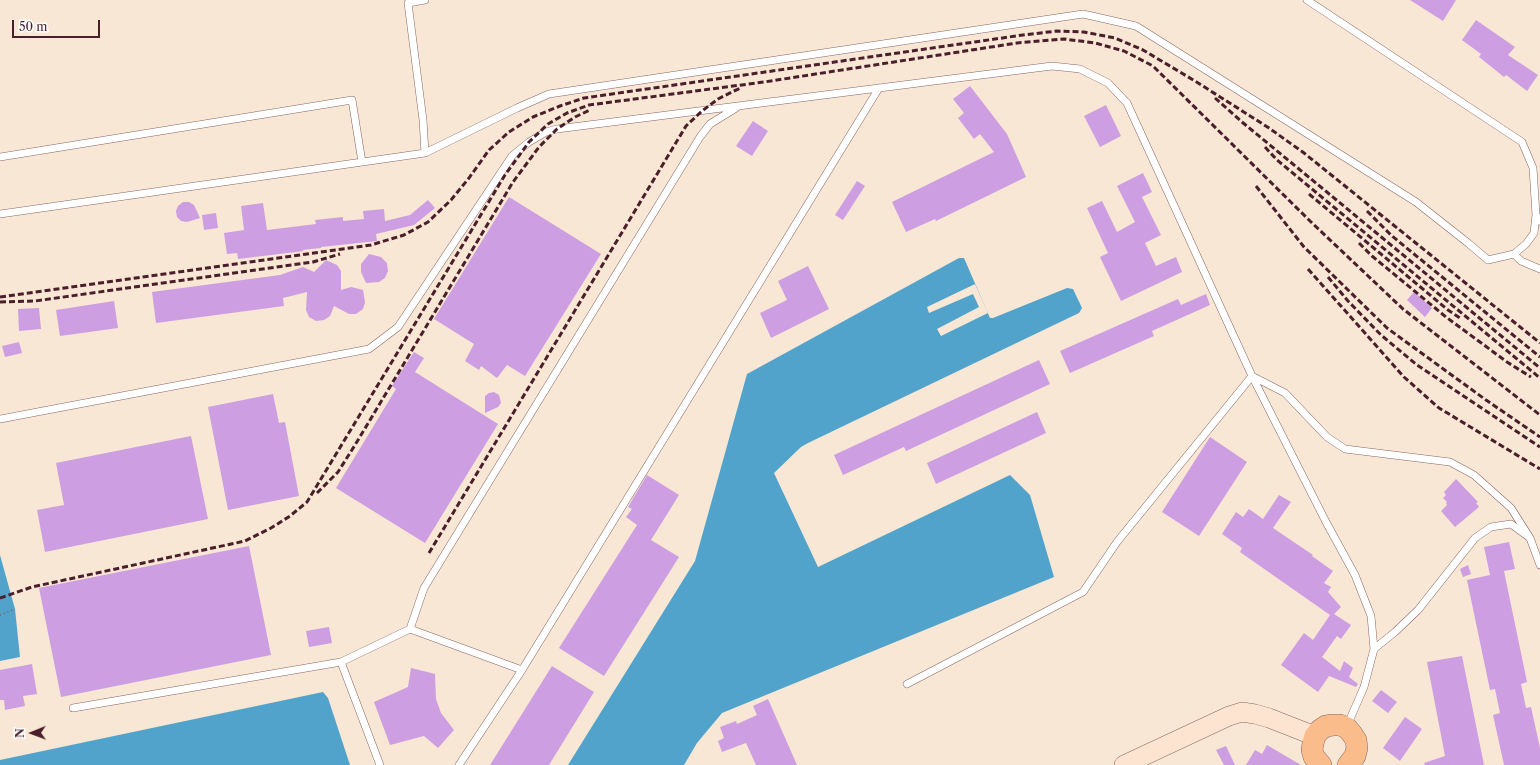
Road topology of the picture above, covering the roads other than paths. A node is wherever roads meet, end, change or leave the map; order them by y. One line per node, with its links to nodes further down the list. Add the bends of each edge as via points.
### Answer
1 (425, 0): 5 (lane, via 408,3)
2 (1307, 0): 9 (lane, via 1522,142 1533,168)
3 (879, 88): 4 (lane); 12 (lane, via 1052,66 1080,69 1108,83 1127,103); 19 (lane)
4 (740, 106): 13 (lane, via 557,129 529,142 512,156 398,327 369,349); 16 (lane, via 710,124 700,136 424,588)
5 (425, 153): 7 (lane); 10 (lane, via 549,94 1083,14 1136,26 1416,202 1488,260)
6 (0, 157): 7 (lane, via 352,100)
7 (362, 162): 8 (lane)
8 (0, 214)
9 (1538, 218): 10 (lane, via 1534,233)
10 (1514, 254): 11 (lane, via 1521,261)
11 (1540, 269)
12 (1252, 376): 14 (lane, via 1285,393 1327,437 1345,449 1450,462 1474,475 1511,508); 17 (lane, via 1355,575 1370,616); 20 (lane, via 1117,542 1083,592)
13 (0, 419)
14 (1530, 538): 15 (lane); 17 (lane, via 1511,524 1490,527 1475,538 1418,610)
15 (1540, 565)
16 (410, 629): 18 (lane); 19 (lane)
17 (1374, 649): 22 (lane, via 1364,687)
18 (341, 662): 21 (lane); 25 (lane)
19 (522, 670): 26 (lane)
20 (907, 684)
21 (73, 708)
22 (1347, 728): 23 (main road, via 1326,726); 24 (main road, via 1356,740 1357,748)
23 (1316, 736): 27 (main road, via 1269,718 1242,712); 28 (main road, via 1312,750)
24 (1352, 764)
25 (380, 765)
26 (459, 765)
27 (1124, 765)
28 (1321, 765)

